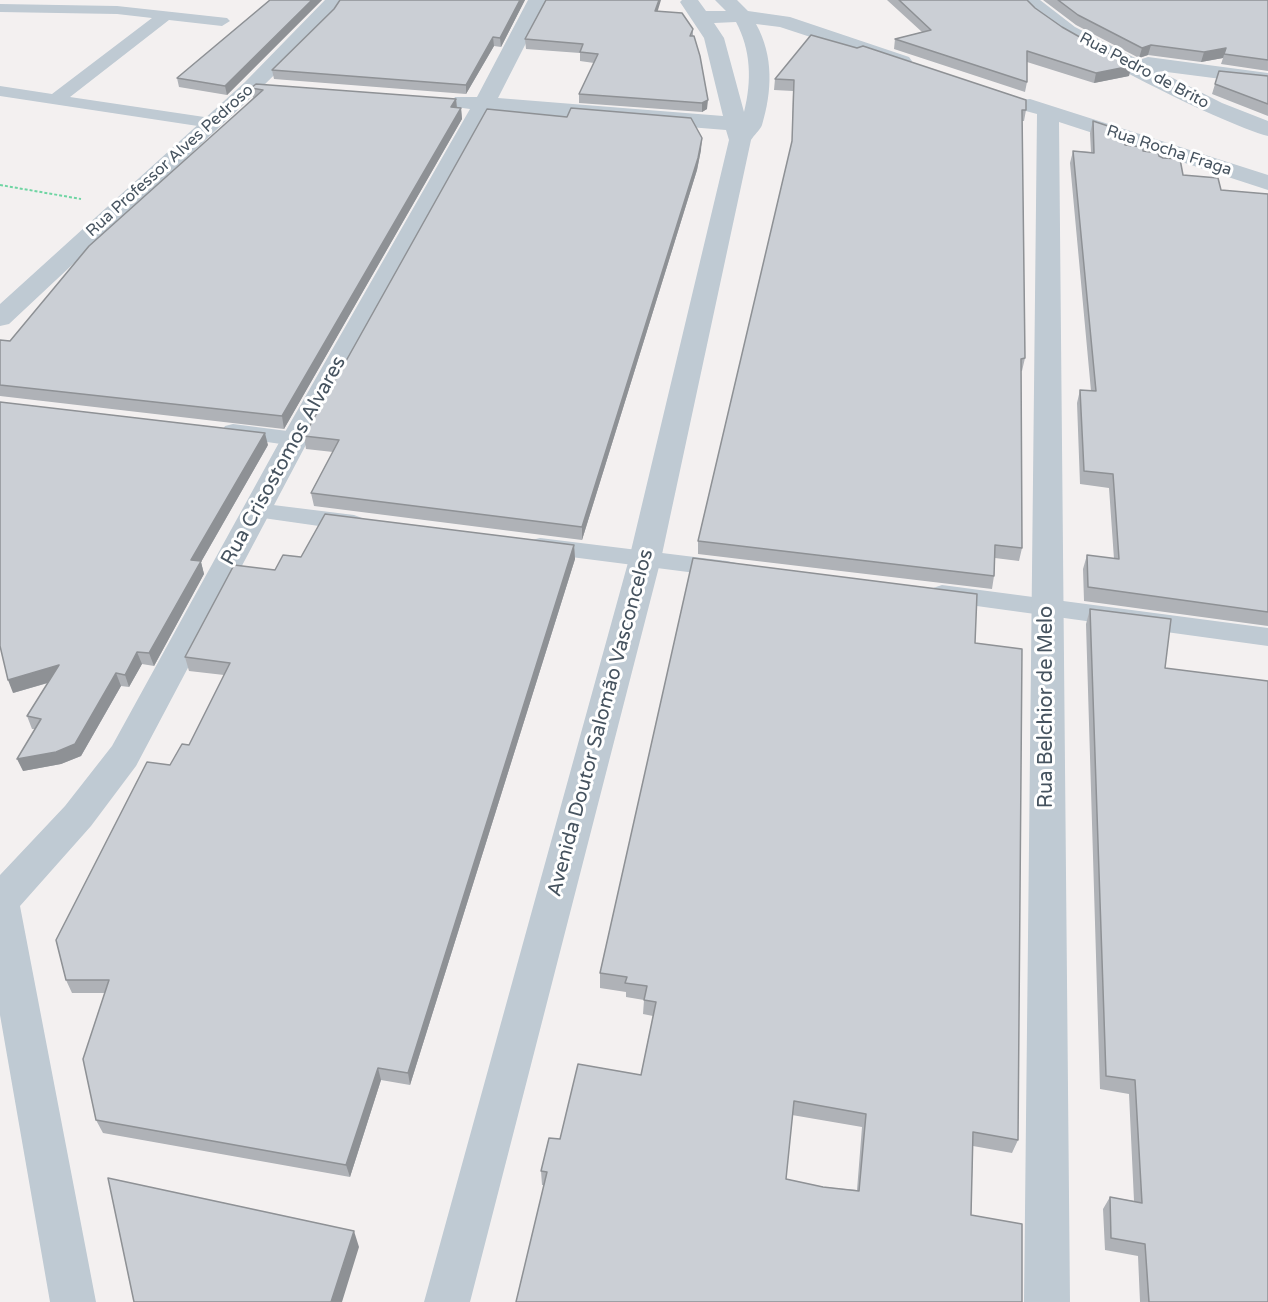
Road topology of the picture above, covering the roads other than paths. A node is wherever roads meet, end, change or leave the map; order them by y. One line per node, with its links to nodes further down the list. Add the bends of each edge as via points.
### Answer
1 (335, 0): 17 (street, Rua Professor Alves Pedroso, via 326,14)
2 (538, 0): 23 (street, Rua Crisostomos Alvares)
3 (688, 0): 9 (street, Avenida Doutor Salomão Vasconcelos)
4 (725, 0): 12 (street, Avenida Doutor Salomão Vasconcelos)
5 (1028, 0): 14 (street, Rua Pedro de Brito, via 1068,31)
6 (0, 8): 7 (lane)
7 (17, 8): 8 (lane); 10 (lane)
8 (167, 14): 11 (lane); 20 (lane)
9 (702, 17): 12 (street); 13 (street, Avenida Doutor Salomão Vasconcelos)
10 (0, 20)
11 (222, 21)
12 (746, 25): 13 (street); 15 (street, via 798,26); 26 (street, Avenida Doutor Salomão Vasconcelos, via 759,57 761,88)
13 (714, 38): 26 (street, Avenida Doutor Salomão Vasconcelos)
14 (1125, 60): 16 (street); 27 (street, Rua Pedro de Brito, via 1214,108)
15 (918, 67)
16 (1268, 78)
17 (252, 86): 18 (street); 25 (street, Rua Professor Alves Pedroso)
18 (275, 88)
19 (0, 91): 20 (lane)
20 (55, 100): 25 (lane)
21 (437, 100): 23 (street)
22 (1016, 100): 24 (street, Rua Rocha Fraga)
23 (483, 104): 26 (street); 31 (street, Rua Crisostomos Alvares)
24 (1048, 111): 28 (street, Rua Rocha Fraga); 38 (street, Rua Belchior de Melo)
25 (211, 123): 29 (street, Rua Professor Alves Pedroso)
26 (742, 129): 35 (street, Avenida Doutor Salomão Vasconcelos)
27 (1268, 129)
28 (1268, 183)
29 (0, 318)
30 (218, 430): 31 (lane)
31 (295, 439): 32 (street, Rua Crisostomos Alvares)
32 (256, 511): 33 (lane); 40 (street, Rua Crisostomos Alvares, via 124,756 78,816)
33 (374, 525)
34 (515, 543): 35 (lane)
35 (645, 559): 36 (lane); 42 (street, Avenida Doutor Salomão Vasconcelos)
36 (751, 572)
37 (917, 591): 38 (lane)
38 (1047, 607): 39 (lane); 43 (street, Rua Belchior de Melo)
39 (1268, 637)
40 (0, 903): 41 (street)
41 (73, 1302)
42 (447, 1302)
43 (1047, 1302)

